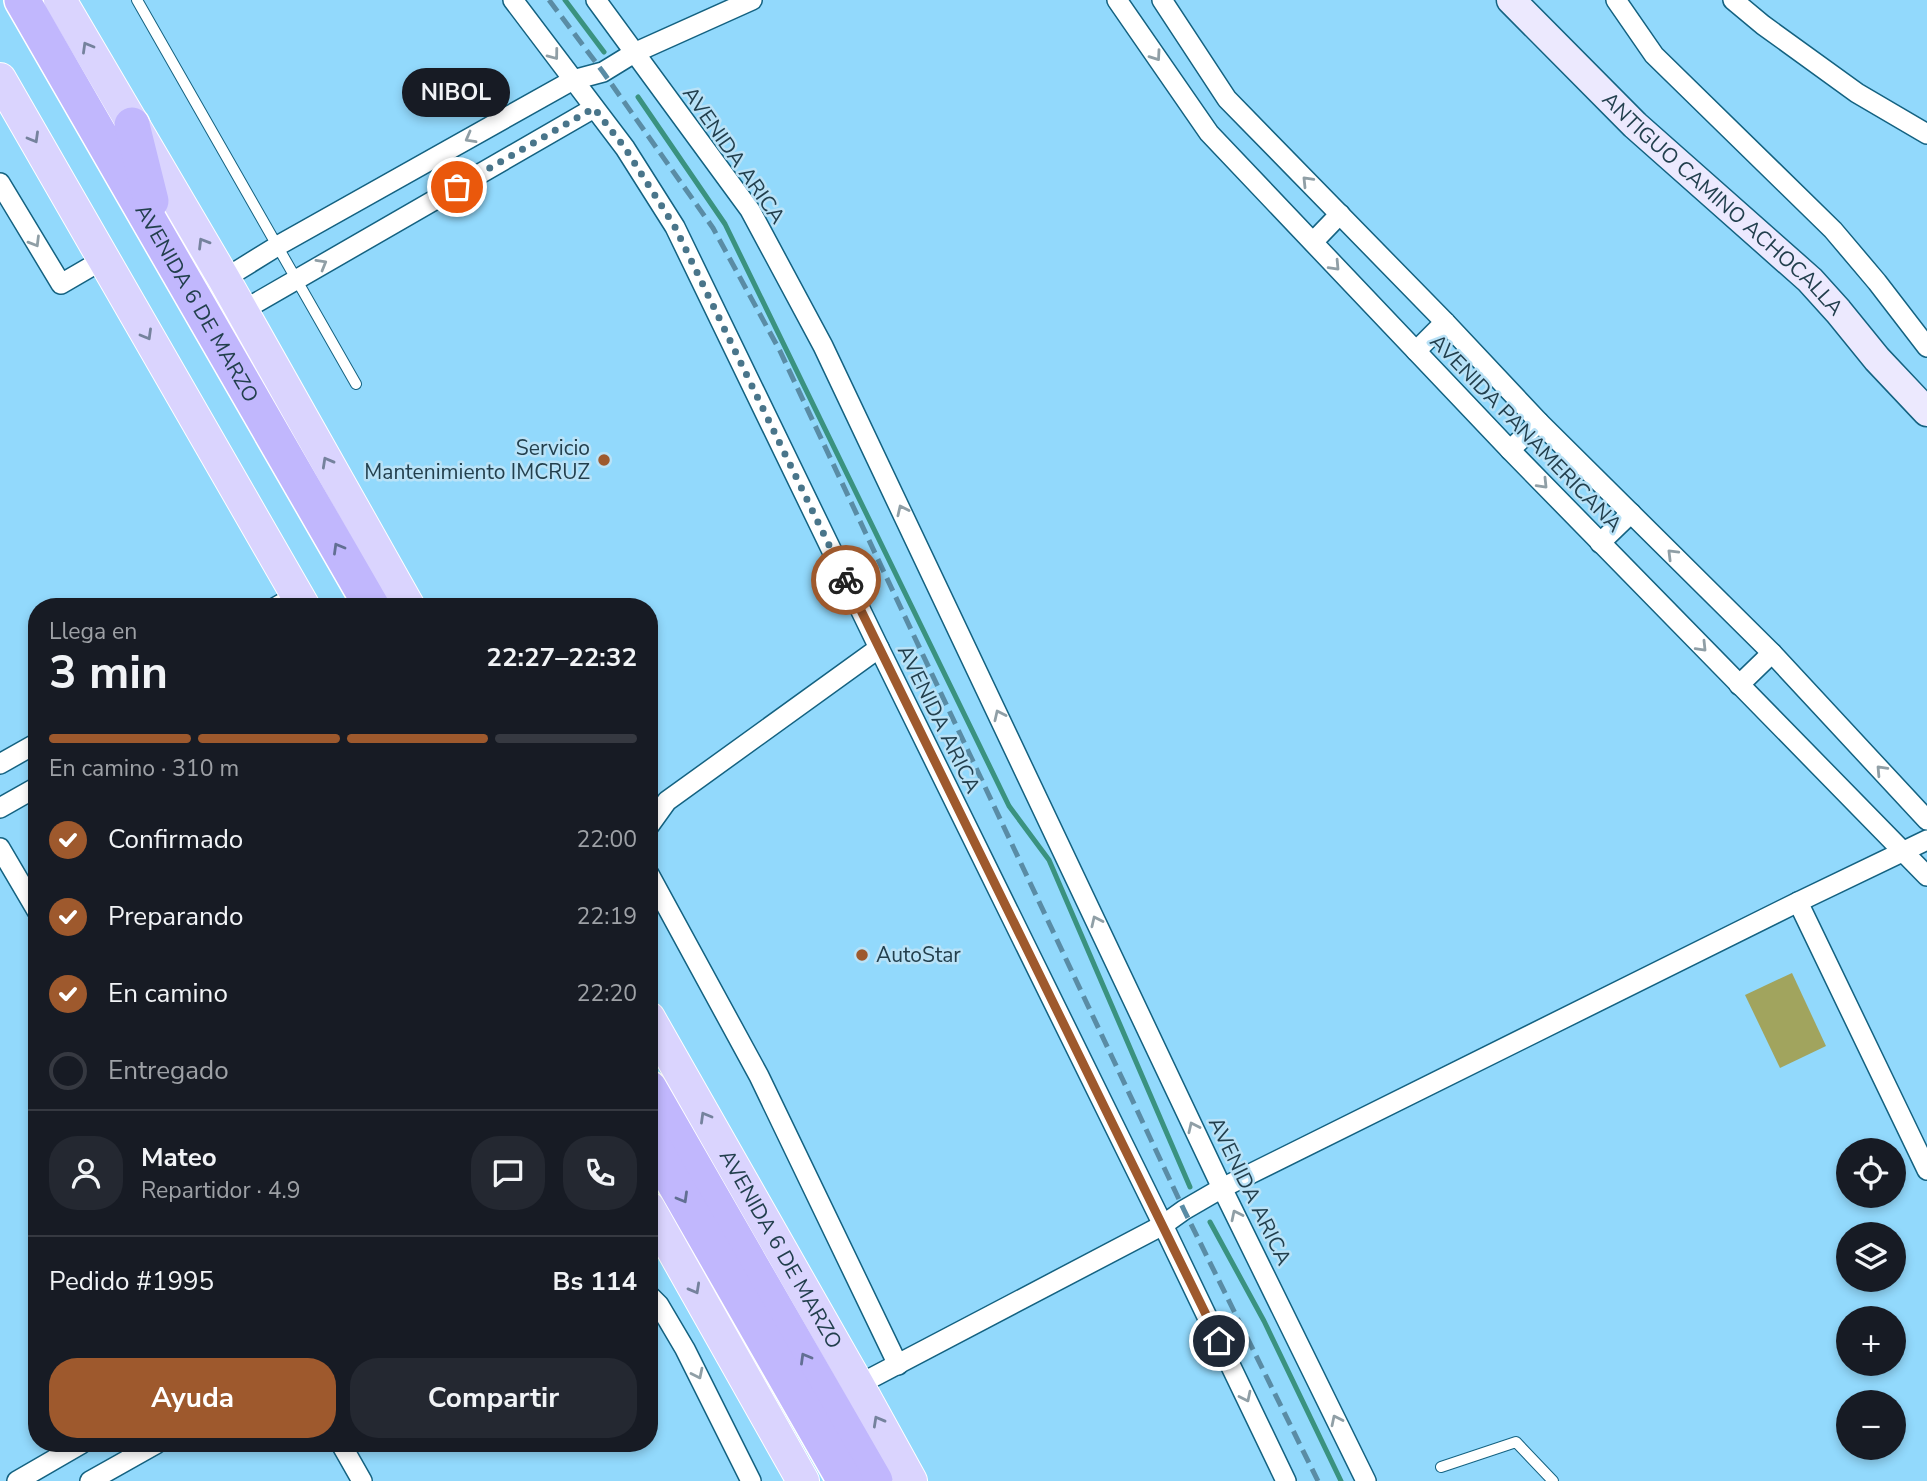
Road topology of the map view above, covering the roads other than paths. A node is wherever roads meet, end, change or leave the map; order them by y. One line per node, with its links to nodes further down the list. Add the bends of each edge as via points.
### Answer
1 (22, 0): 23 (highway, AVENIDA 6 DE MARZO)
2 (60, 0): 19 (main road, AVENIDA 6 DE MARZO, one-way to 2)
3 (137, 0): 25 (lane)
4 (513, 0): 15 (street, AVENIDA ARICA, one-way to 15)
5 (596, 0): 13 (street, AVENIDA ARICA)
6 (752, 0): 13 (street)
7 (1117, 0): 18 (street, AVENIDA PANAMERICANA, one-way to 18)
8 (1162, 0): 16 (street, AVENIDA PANAMERICANA)
9 (1511, 0): 34 (main road, ANTIGUO CAMINO ACHOCALLA, via 1635,125 1810,281)
10 (1616, 0): 31 (street, via 1654,55 1833,230)
11 (1732, 0): 20 (street, via 1857,93)
12 (0, 6): 40 (highway, AVENIDA 6 DE MARZO)
13 (634, 52): 15 (street, via 603,72); 63 (street, AVENIDA ARICA, one-way to 13, via 823,346 750,211)
14 (0, 79): 26 (main road, one-way to 26)
15 (573, 80): 17 (street, AVENIDA ARICA); 25 (street, one-way to 25)
16 (1227, 99): 18 (street); 22 (street, AVENIDA PANAMERICANA, one-way to 16)
17 (594, 108): 27 (street, one-way to 17); 43 (street, AVENIDA ARICA, via 675,227)
18 (1202, 122): 24 (street, AVENIDA PANAMERICANA)
19 (132, 125): 23 (highway); 28 (main road, AVENIDA 6 DE MARZO, one-way to 19)
20 (1927, 134)
21 (0, 183): 26 (street, one-way to 26, via 61,284)
22 (1340, 214): 24 (street); 30 (street, AVENIDA PANAMERICANA)
23 (161, 242): 41 (highway, AVENIDA 6 DE MARZO, one-way to 23)
24 (1312, 242): 32 (street, AVENIDA PANAMERICANA, one-way to 32)
25 (279, 245): 27 (lane); 28 (street)
26 (104, 259): 39 (main road, one-way to 39)
27 (297, 278): 29 (street); 33 (lane)
28 (224, 279): 29 (main road, AVENIDA 6 DE MARZO)
29 (242, 311): 42 (main road, AVENIDA 6 DE MARZO, one-way to 29)
30 (1445, 322): 32 (street); 35 (street, AVENIDA PANAMERICANA)
31 (1927, 347)
32 (1416, 351): 36 (street, AVENIDA PANAMERICANA)
33 (356, 384)
34 (1927, 412)
35 (1539, 422): 36 (street); 37 (street, AVENIDA PANAMERICANA)
36 (1510, 450): 38 (street, AVENIDA PANAMERICANA, one-way to 38)
37 (1631, 513): 38 (street); 44 (street, AVENIDA PANAMERICANA, one-way to 37)
38 (1600, 543): 45 (street, AVENIDA PANAMERICANA, one-way to 45)
39 (290, 598)
40 (340, 598)
41 (367, 598)
42 (404, 598)
43 (879, 648): 50 (street, via 667,801); 65 (street, AVENIDA ARICA)
44 (1772, 653): 45 (street); 51 (street, AVENIDA PANAMERICANA, one-way to 44)
45 (1739, 685): 54 (street, AVENIDA PANAMERICANA)
46 (28, 748): 47 (street)
47 (0, 764)
48 (28, 792): 49 (street)
49 (0, 808)
50 (658, 814)
51 (1927, 820)
52 (1927, 840): 54 (street)
53 (0, 848): 57 (street)
54 (1902, 851): 55 (street, AVENIDA PANAMERICANA); 58 (street)
55 (1927, 876)
56 (658, 891): 67 (street, via 759,1076)
57 (28, 896)
58 (1798, 902): 62 (street); 63 (street)
59 (658, 1034): 68 (main road, AVENIDA 6 DE MARZO, one-way to 59)
60 (658, 1104): 81 (highway, AVENIDA 6 DE MARZO, one-way to 60)
61 (658, 1155): 69 (highway, one-way to 69)
62 (1927, 1170)
63 (1222, 1188): 65 (street); 84 (street, AVENIDA ARICA, one-way to 63)
64 (658, 1224): 78 (main road, one-way to 78)
65 (1163, 1225): 67 (street); 83 (street, AVENIDA ARICA, one-way to 83)
66 (658, 1304): 77 (street, one-way to 77)
67 (898, 1365): 68 (street)
68 (858, 1385): 82 (main road, AVENIDA 6 DE MARZO, one-way to 68)
69 (822, 1442): 79 (highway); 80 (highway)
70 (67, 1452): 74 (street)
71 (142, 1452): 75 (street)
72 (346, 1452): 76 (street)
73 (1441, 1467): 85 (lane, via 1516,1442)
74 (17, 1481)
75 (90, 1481)
76 (362, 1481)
77 (751, 1481)
78 (803, 1481)
79 (827, 1481)
80 (845, 1481)
81 (875, 1481)
82 (911, 1481)
83 (1286, 1481)
84 (1366, 1481)
85 (1553, 1481)

